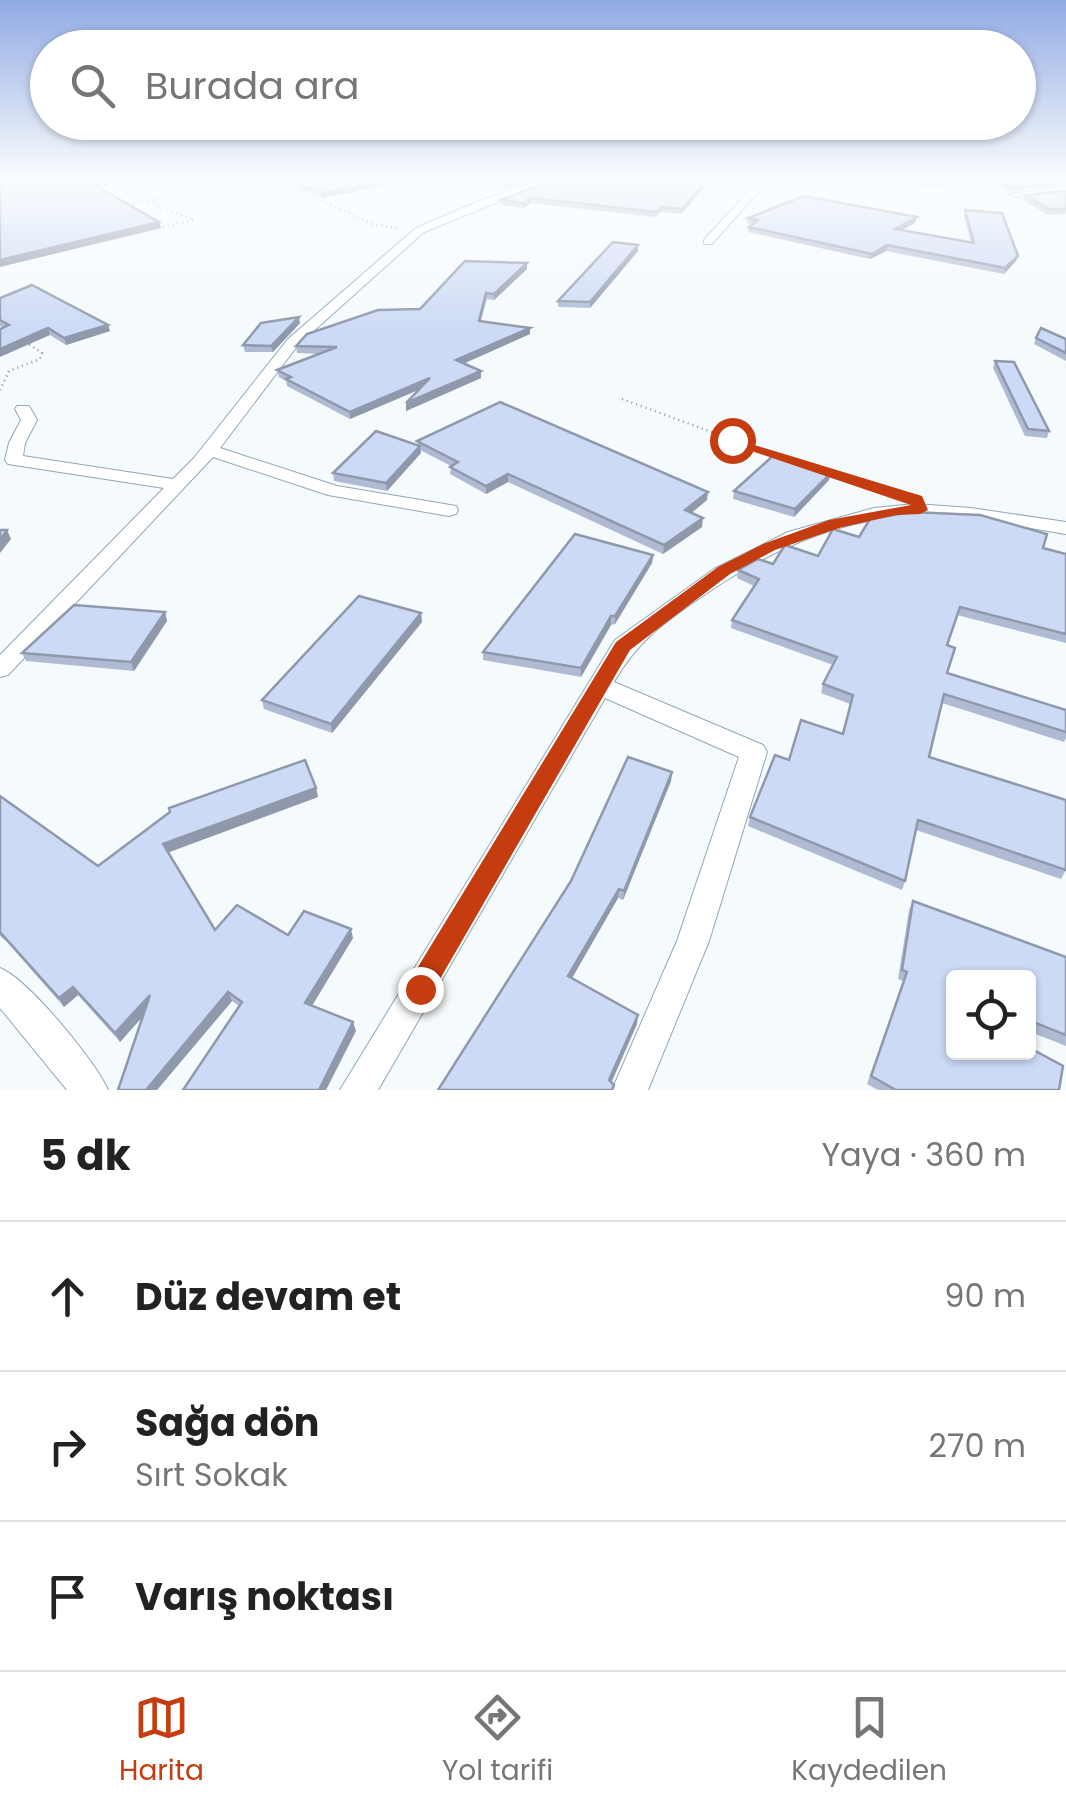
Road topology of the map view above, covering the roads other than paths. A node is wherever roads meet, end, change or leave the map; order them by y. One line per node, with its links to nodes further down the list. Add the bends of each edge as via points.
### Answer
1 (420, 230): 5 (street, via 292,342)
2 (719, 230): 3 (street)
3 (708, 242)
4 (23, 409): 6 (street, via 29,420 14,460)
5 (210, 450): 6 (street); 7 (street, via 334,491)
6 (177, 485): 9 (street)
7 (449, 510)
8 (1066, 528): 10 (street, via 920,510 834,524 724,570 623,646)
9 (0, 670)
10 (600, 686): 13 (street); 14 (street, via 754,752 693,941)
11 (0, 984): 12 (street)
12 (90, 1090)
13 (358, 1090)
14 (630, 1090)

